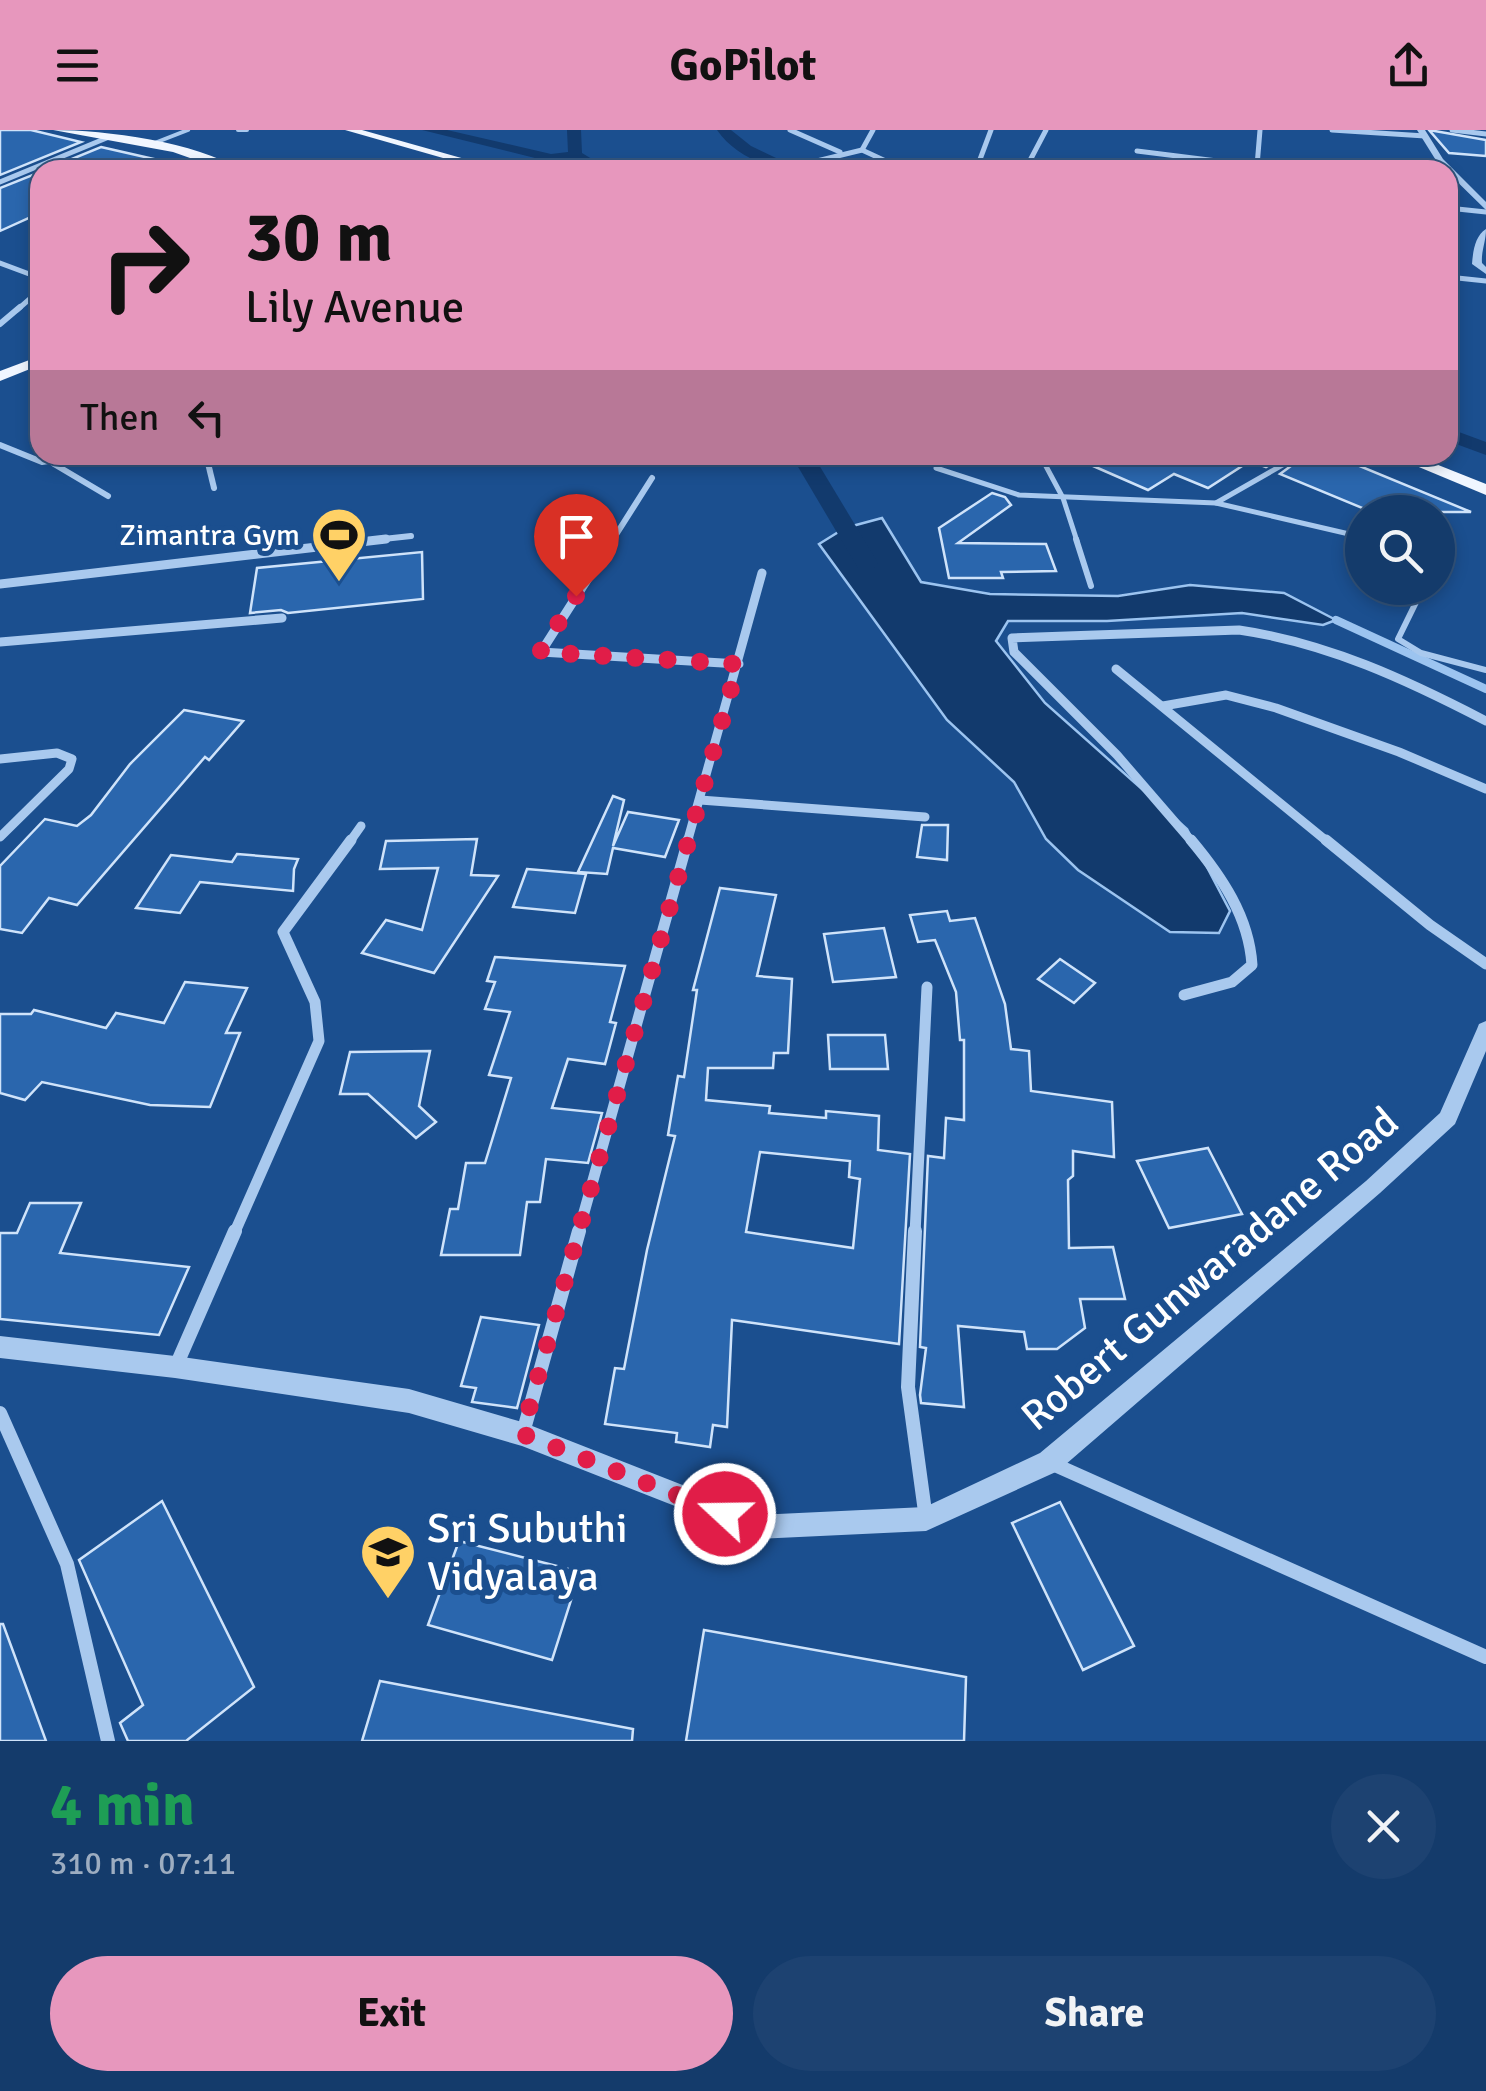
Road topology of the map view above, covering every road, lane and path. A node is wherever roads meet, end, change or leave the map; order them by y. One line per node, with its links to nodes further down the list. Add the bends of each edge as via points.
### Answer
1 (58, 130): 15 (main road)
2 (188, 130): 16 (lane)
3 (238, 130): 4 (lane)
4 (247, 130)
5 (350, 130): 22 (main road)
6 (790, 130): 18 (street)
7 (872, 130): 17 (street)
8 (991, 130): 25 (street)
9 (1046, 130): 26 (street)
10 (1260, 130): 28 (street)
11 (1332, 130): 13 (street)
12 (1452, 130): 14 (street)
13 (1423, 133): 29 (street)
14 (1486, 134)
15 (108, 137): 16 (main road); 20 (street)
16 (152, 144): 21 (main road)
17 (862, 150): 18 (street); 24 (street)
18 (841, 152): 23 (street)
19 (1136, 152): 27 (street)
20 (53, 160)
21 (209, 160)
22 (462, 160)
23 (814, 160)
24 (884, 160)
25 (980, 160)
26 (1030, 160)
27 (1206, 160)
28 (1258, 160)
29 (1440, 160)
30 (30, 170): 32 (street)
31 (1458, 180): 34 (street)
32 (0, 182)
33 (1458, 209): 34 (street)
34 (1486, 210)
35 (1486, 232): 37 (street, via 1477,264)
36 (0, 263): 38 (street)
37 (1486, 271)
38 (30, 274)
39 (1458, 278): 40 (street)
40 (1486, 282)
41 (30, 298): 42 (street)
42 (0, 324)
43 (30, 364): 44 (main road)
44 (0, 376)
45 (0, 445): 46 (street)
46 (30, 460)
47 (56, 465): 56 (street)
48 (208, 465): 54 (street)
49 (1045, 465): 57 (lane)
50 (1282, 465): 58 (lane)
51 (1423, 465): 55 (main road)
52 (936, 468): 57 (lane, via 1018,496)
53 (652, 478): 67 (street, via 540,652)
54 (214, 488)
55 (1486, 490)
56 (108, 496)
57 (1063, 498): 58 (lane); 63 (lane)
58 (1216, 502): 59 (lane)
59 (1345, 534)
60 (411, 536): 62 (street)
61 (762, 573): 67 (street)
62 (0, 584)
63 (1091, 586)
64 (1415, 605): 69 (lane, via 1398,639 1421,653)
65 (282, 618): 66 (street)
66 (0, 642)
67 (738, 664): 74 (street)
68 (1116, 669): 70 (street)
69 (1486, 670)
70 (1163, 706): 73 (street, via 1226,695 1399,752); 78 (street)
71 (1486, 721): 80 (street, via 1424,688 1270,633 1012,638 1014,652 1117,754 1227,883 1253,943 1252,965 1243,977)
72 (0, 760): 77 (street, via 72,758 69,769)
73 (1486, 789)
74 (700, 800): 75 (street); 85 (street)
75 (925, 816)
76 (361, 826): 83 (street, via 283,932 316,1002 320,1040)
77 (0, 837)
78 (1486, 964)
79 (927, 987): 87 (street, via 908,1386)
80 (1184, 995)
81 (1486, 1029): 86 (street, Robert Gunwaradane Road, via 1448,1118)
82 (0, 1347): 83 (street, Robert Gunwaradane Road)
83 (176, 1367): 85 (street, Robert Gunwaradane Road, via 409,1401)
84 (0, 1412): 89 (street, via 67,1564)
85 (522, 1434): 87 (street, Robert Gunwaradane Road, via 759,1526)
86 (1049, 1462): 87 (street, Robert Gunwaradane Road); 88 (street)
87 (926, 1519)
88 (1486, 1656)
89 (108, 1741)

